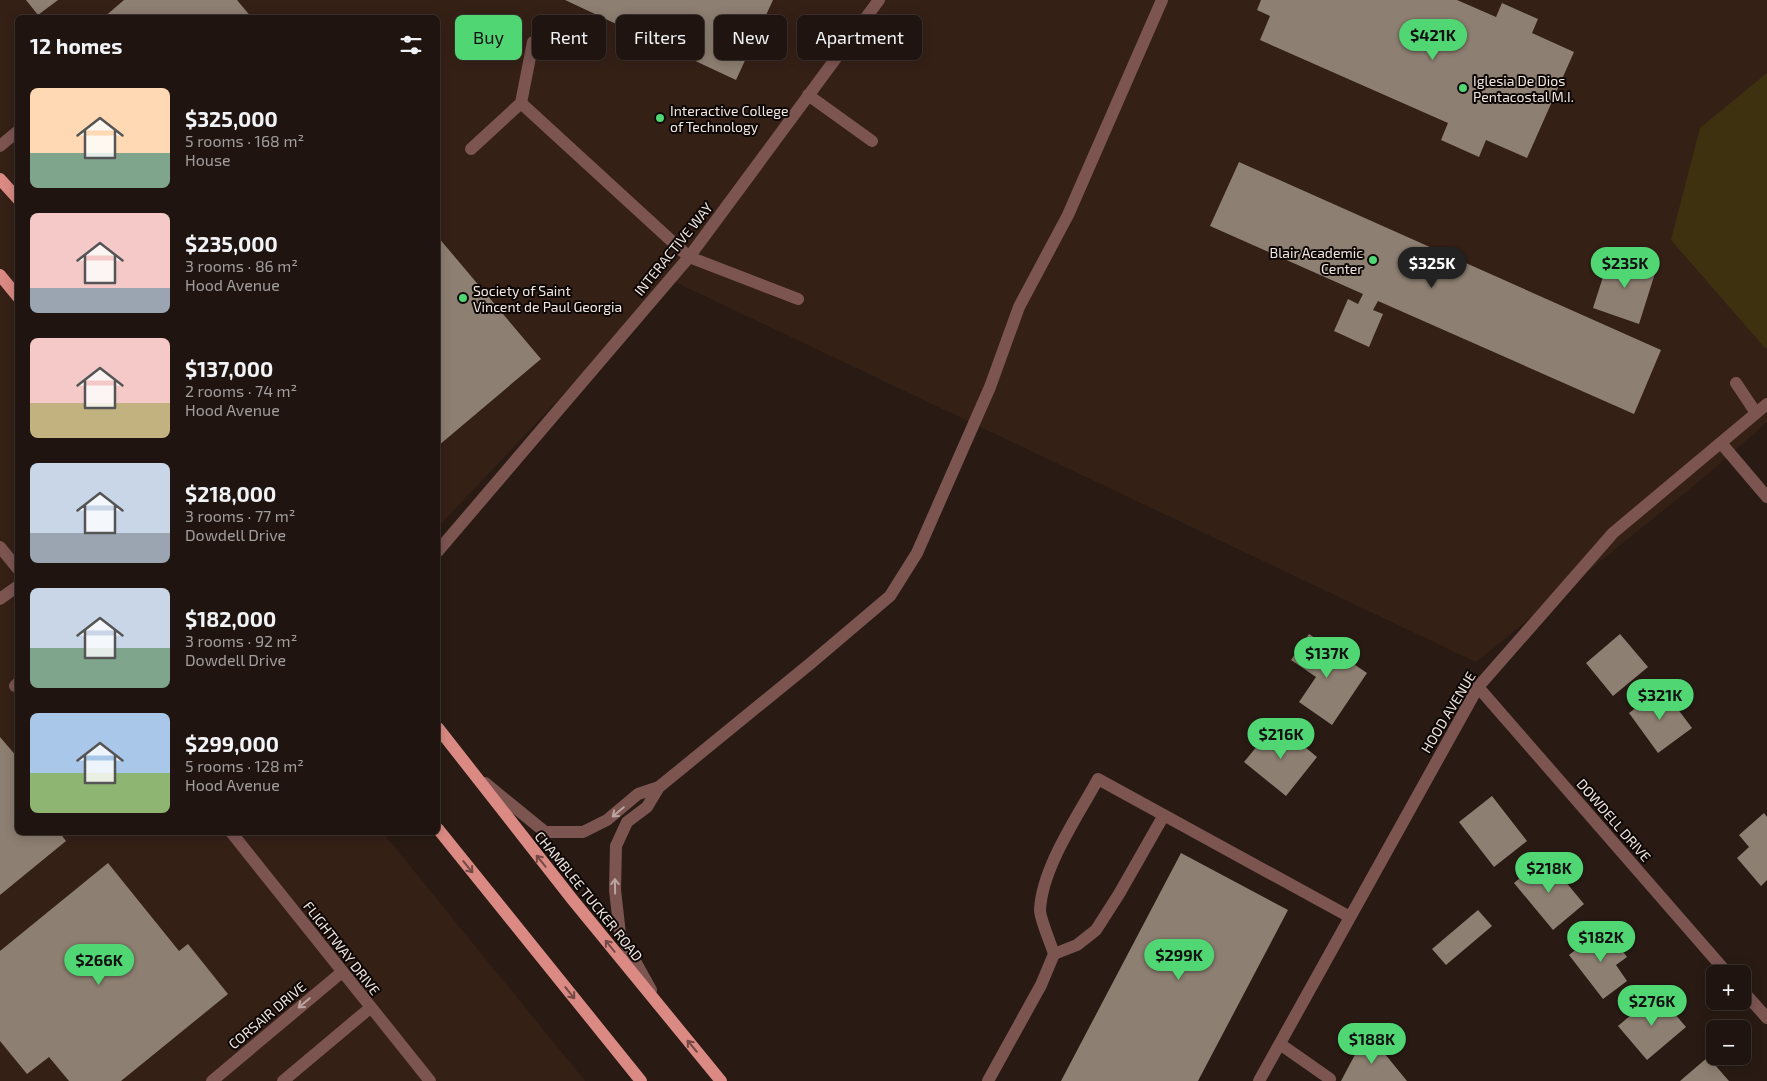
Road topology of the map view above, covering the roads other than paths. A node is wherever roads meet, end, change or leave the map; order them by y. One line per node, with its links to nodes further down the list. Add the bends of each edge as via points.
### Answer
1 (879, 0): 4 (street, INTERACTIVE WAY)
2 (1162, 0): 29 (street, via 1068,215 1019,307 990,387 913,560 890,596)
3 (532, 42): 5 (street)
4 (808, 95): 7 (street); 12 (street, INTERACTIVE WAY)
5 (521, 102): 9 (street); 12 (street)
6 (15, 134): 8 (street)
7 (872, 141)
8 (0, 146)
9 (471, 149)
10 (0, 179): 11 (main road)
11 (15, 196)
12 (689, 257): 15 (street); 21 (street, INTERACTIVE WAY)
13 (0, 275): 14 (main road)
14 (15, 293)
15 (798, 299)
16 (1736, 384): 18 (street)
17 (1767, 404): 18 (street, HOOD AVENUE)
18 (1756, 413): 19 (street, HOOD AVENUE)
19 (1721, 442): 20 (street); 26 (street, HOOD AVENUE, via 1613,533)
20 (1767, 497)
21 (442, 539)
22 (0, 547): 23 (street)
23 (15, 565)
24 (15, 588): 25 (street)
25 (0, 599)
26 (1478, 687): 33 (street, HOOD AVENUE); 35 (street, DOWDELL DRIVE)
27 (440, 731): 28 (main road, CHAMBLEE TUCKER ROAD)
28 (471, 772): 29 (street, one-way to 28, via 638,794 607,820 584,832 545,832); 39 (main road, CHAMBLEE TUCKER ROAD, one-way to 28)
29 (659, 787): 39 (street, one-way to 29, via 620,934 615,890 616,846 627,822 647,807)
30 (1164, 815): 33 (street); 34 (street, via 1096,930 1077,945); 34 (street, via 1098,779 1046,879 1040,912)
31 (440, 830): 46 (main road, one-way to 46)
32 (233, 835): 36 (street, FLIGHTWAY DRIVE)
33 (1350, 917): 41 (street, HOOD AVENUE)
34 (1054, 954): 48 (street, via 1041,985)
35 (1720, 965)
36 (342, 972): 38 (street, FLIGHTWAY DRIVE); 43 (street, CORSAIR DRIVE, one-way to 43)
37 (1751, 1000): 40 (street)
38 (370, 1008): 44 (street); 45 (street, FLIGHTWAY DRIVE)
39 (663, 1011): 47 (main road, CHAMBLEE TUCKER ROAD, one-way to 39)
40 (1767, 1018)
41 (1280, 1044): 42 (street); 49 (street, HOOD AVENUE)
42 (1330, 1079)
43 (212, 1081)
44 (283, 1081)
45 (430, 1081)
46 (641, 1081)
47 (721, 1081)
48 (988, 1081)
49 (1259, 1081)

